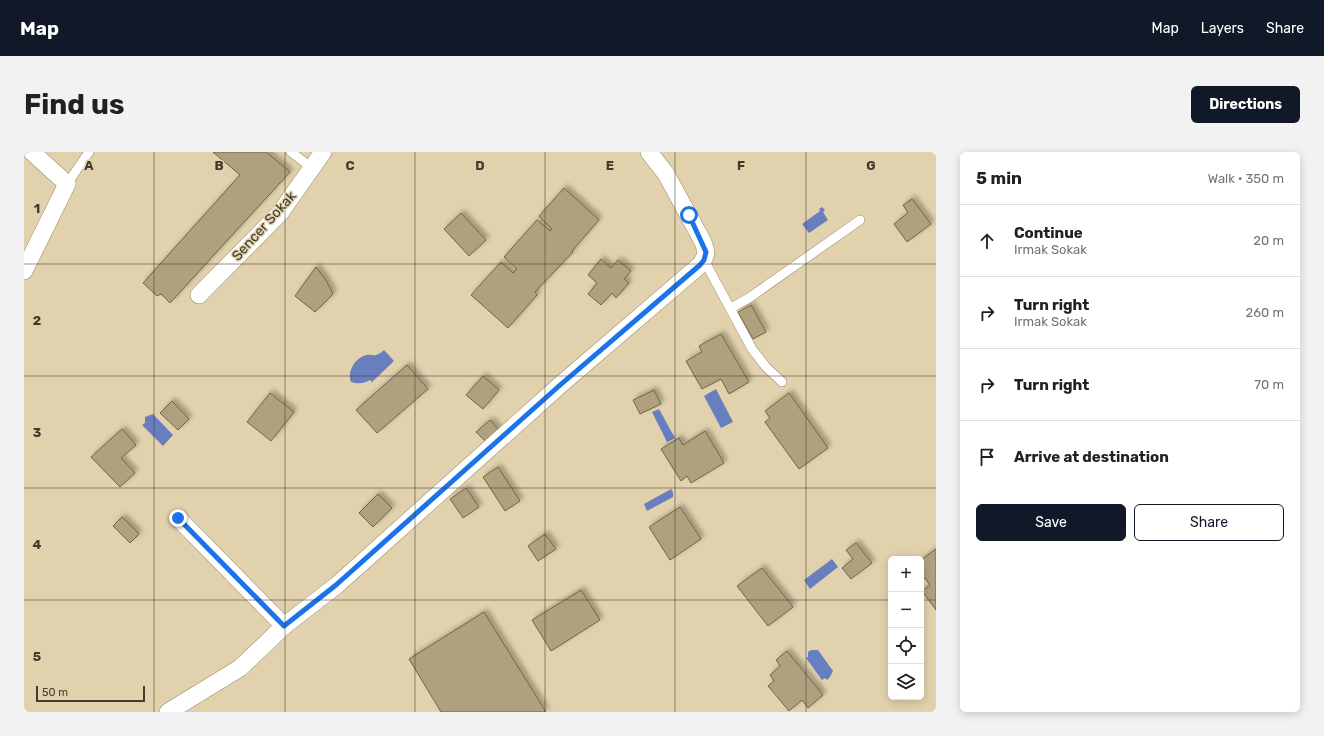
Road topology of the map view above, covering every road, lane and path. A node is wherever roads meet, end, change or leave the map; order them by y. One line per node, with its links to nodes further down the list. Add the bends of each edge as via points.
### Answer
1 (32, 152): 7 (street)
2 (89, 152): 7 (lane)
3 (291, 152): 6 (lane)
4 (323, 152): 6 (street, Sencer Sokak)
5 (648, 152): 9 (street, via 666,174 689,215 706,252)
6 (312, 168): 11 (street, Sencer Sokak, via 280,213)
7 (67, 184): 10 (street)
8 (860, 220): 12 (lane)
9 (704, 260): 12 (lane); 15 (street, via 336,585)
10 (24, 271)
11 (199, 296)
12 (731, 308): 13 (lane, via 752,349)
13 (782, 382)
14 (178, 518): 15 (street)
15 (284, 626): 16 (street, via 240,668)
16 (168, 712)

